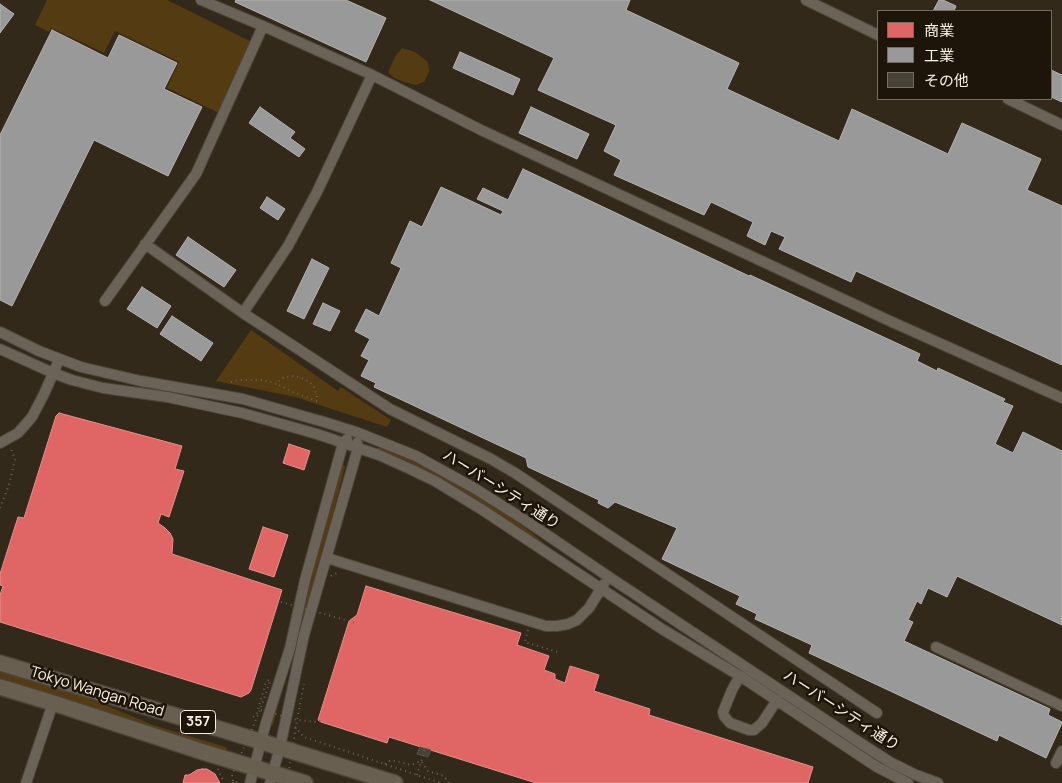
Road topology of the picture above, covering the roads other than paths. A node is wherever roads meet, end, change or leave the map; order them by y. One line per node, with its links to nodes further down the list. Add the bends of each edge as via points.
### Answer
1 (201, 0): 3 (street)
2 (806, 0): 4 (street)
3 (264, 26): 5 (street); 8 (street, via 196,174)
4 (877, 35)
5 (372, 75): 10 (street, via 288,246); 15 (street, via 490,134 883,318)
6 (1010, 100): 7 (street)
7 (1062, 126)
8 (145, 244): 9 (street); 10 (street)
9 (105, 301)
10 (243, 313): 30 (street, via 390,409 516,472)
11 (0, 332): 13 (street, ハーバーシティ通り)
12 (0, 349): 14 (street, ハーバーシティ通り)
13 (59, 360): 14 (street); 16 (street, ハーバーシティ通り, via 112,375 244,399)
14 (53, 373): 17 (street, via 32,417 18,433); 18 (street, ハーバーシティ通り, via 103,388 242,413)
15 (1062, 398)
16 (356, 432): 18 (street); 19 (street); 21 (street, ハーバーシティ通り, via 416,456 467,484)
17 (0, 443)
18 (343, 443): 19 (street, ハーバーシティ通り); 31 (street, via 290,648)
19 (358, 448): 20 (street); 22 (street, ハーバーシティ通り, via 444,486)
20 (327, 558): 22 (street, via 546,626 577,620); 32 (street, via 304,636)
21 (608, 577): 22 (street); 42 (street, ハーバーシティ通り, via 890,762)
22 (601, 589): 25 (street, ハーバーシティ通り)
23 (936, 647): 29 (street)
24 (0, 663): 31 (highway, Tokyo Wangan Road / 357)
25 (740, 676): 27 (street, ハーバーシティ通り); 27 (street, via 723,712 730,723 754,730)
26 (0, 687): 28 (highway, Tokyo Wangan Road / 357)
27 (777, 700): 41 (street, ハーバーシティ通り, via 877,768)
28 (52, 703): 35 (highway, Tokyo Wangan Road / 357); 37 (street)
29 (1062, 706)
30 (877, 713)
31 (261, 741): 32 (highway, Tokyo Wangan Road / 357); 35 (street)
32 (280, 747): 36 (street); 40 (highway, Tokyo Wangan Road / 357)
33 (1062, 751): 34 (street)
34 (1056, 762)
35 (254, 768): 36 (highway, Tokyo Wangan Road / 357); 38 (street)
36 (271, 778): 39 (highway, Tokyo Wangan Road / 357)
37 (26, 783)
38 (250, 783)
39 (305, 783)
40 (396, 783)
41 (908, 783)
42 (938, 783)

